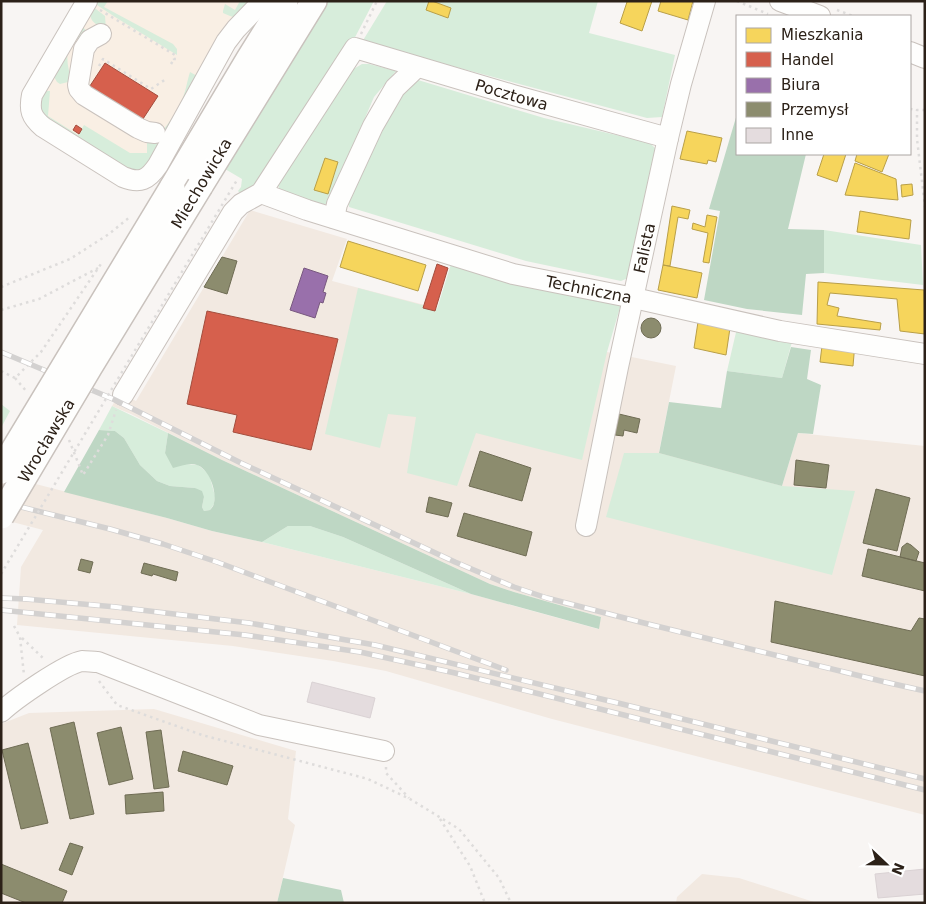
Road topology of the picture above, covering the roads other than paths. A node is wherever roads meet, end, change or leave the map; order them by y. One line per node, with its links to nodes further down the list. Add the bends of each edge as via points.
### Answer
1 (263, 1): 6 (street, via 226,42 154,172 137,181 123,176 43,127 31,113 32,95 43,74)
2 (286, 1): 18 (main road, Miechowicka, bridge)
3 (314, 1): 19 (main road, Miechowicka, bridge)
4 (705, 1): 13 (street, Falista)
5 (780, 1): 7 (street)
6 (93, 5)
7 (817, 15)
8 (96, 37): 12 (street, via 81,41 72,51 71,68 81,92 138,128)
9 (911, 52): 10 (street)
10 (925, 58)
11 (417, 67): 13 (street, Pocztowa); 14 (street, Pocztowa, via 355,48); 15 (street, via 395,88 373,126 337,204)
12 (155, 133)
13 (668, 138): 16 (street, Falista)
14 (261, 193): 15 (street, Techniczna); 20 (street, via 233,212)
15 (334, 218): 16 (street, Techniczna, via 513,274)
16 (634, 298): 17 (street, Techniczna, via 780,330); 23 (street, Falista)
17 (925, 354)
18 (66, 363): 21 (main road, Wrocławska, bridge)
19 (90, 366): 22 (main road, Wrocławska, bridge)
20 (123, 395)
21 (1, 471)
22 (1, 516)
23 (586, 526)
24 (1, 712): 25 (street, via 71,665 83,661 98,662 259,725)
25 (384, 751)

